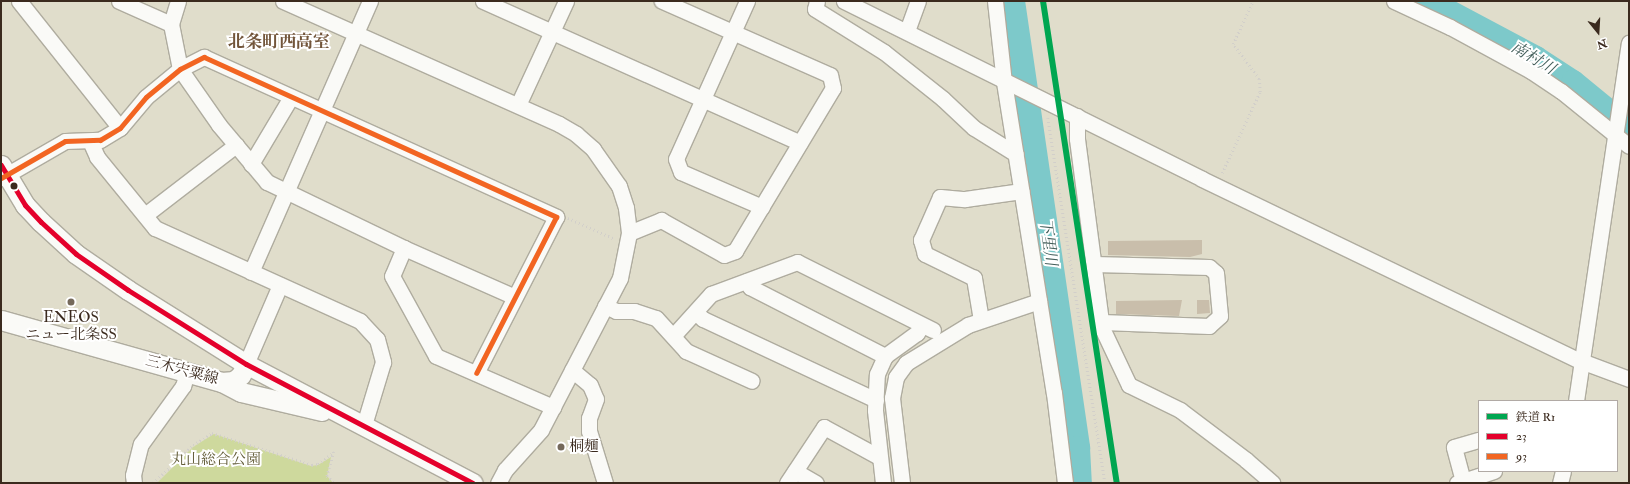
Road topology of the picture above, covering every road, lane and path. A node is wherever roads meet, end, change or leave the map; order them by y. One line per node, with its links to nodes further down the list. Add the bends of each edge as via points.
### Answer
1 (19, 1): 30 (street)
2 (119, 1): 16 (street)
3 (178, 1): 16 (street)
4 (283, 1): 20 (street)
5 (370, 1): 20 (street)
6 (483, 1): 18 (street)
7 (566, 1): 18 (street)
8 (662, 1): 19 (street)
9 (747, 1): 19 (street)
10 (817, 1): 36 (street, via 815,9 884,52 943,99 974,128)
11 (844, 1): 17 (street)
12 (918, 1): 17 (street)
13 (995, 1): 23 (street)
14 (1253, 1): 39 (path, via 1233,44 1259,79 1260,92)
15 (1394, 1): 31 (street, via 1450,27 1531,71 1561,91)
16 (171, 24): 22 (street)
17 (907, 30): 23 (street)
18 (551, 32): 25 (street); 27 (street)
19 (733, 32): 25 (street); 33 (street, via 830,75 833,88)
20 (356, 33): 27 (street); 28 (street)
21 (1629, 43): 31 (street)
22 (180, 70): 24 (street, via 204,57); 30 (street, via 146,97); 34 (street)
23 (1007, 83): 26 (street); 36 (street)
24 (291, 97): 28 (street); 37 (street)
25 (702, 99): 33 (street); 42 (street, via 676,159 681,172)
26 (1044, 100): 29 (street); 89 (path)
27 (518, 106): 45 (street, via 576,134 607,166 619,186 626,208)
28 (321, 110): 41 (street); 44 (street)
29 (1077, 116): 39 (street); 47 (street, via 1077,139)
30 (120, 128): 32 (street, via 100,140)
31 (1615, 135): 35 (street); 60 (street)
32 (90, 141): 38 (street, via 65,141); 43 (street, via 97,157)
33 (800, 143): 42 (street)
34 (236, 145): 37 (street); 43 (street)
35 (1629, 146)
36 (1016, 154): 40 (street)
37 (251, 164): 41 (street, via 267,182)
38 (3, 172): 61 (main road, via 25,205 76,254)
39 (1217, 186): 60 (street)
40 (1021, 191): 52 (street); 56 (street, via 965,199 940,197 921,240 925,254 974,278)
41 (284, 192): 46 (street); 48 (street)
42 (762, 207): 45 (street, via 736,251 724,255 661,220)
43 (145, 215): 48 (street, via 156,228)
44 (556, 217): 45 (path, via 567,218); 51 (street)
45 (628, 239): 53 (street, via 620,278)
46 (404, 248): 51 (street); 64 (street, via 392,276 436,356)
47 (1094, 264): 57 (street); 57 (street, via 1209,267 1216,273 1220,316 1209,326)
48 (251, 272): 50 (street)
49 (747, 281): 54 (street, via 711,294); 59 (street, via 750,287); 59 (street, via 797,262 928,328 917,332)
50 (280, 285): 61 (street); 71 (street, via 360,321 377,338 383,362)
51 (515, 297): 64 (street)
52 (1039, 301): 56 (street); 88 (street, via 1055,401)
53 (605, 306): 58 (street, via 616,311 634,311 656,318); 62 (street)
54 (696, 313): 58 (street); 68 (street, via 703,319)
55 (1, 320): 63 (main road, 三木宍粟線)
56 (981, 320): 87 (street, via 923,351 906,364 896,377 892,398)
57 (1102, 322): 77 (street, via 1129,385 1180,410)
58 (673, 336): 66 (street, via 686,351)
59 (885, 356): 68 (street, via 877,374)
60 (1581, 361): 65 (street); 69 (street)
61 (246, 364): 67 (main road, 三木宍粟線, via 241,375 234,381); 71 (main road)
62 (572, 370): 70 (street); 84 (street, via 590,385 596,399 589,418 588,431)
63 (187, 373): 67 (main road, 三木宍粟線); 79 (street, via 183,386 141,444 133,475)
64 (476, 373): 70 (street)
65 (1629, 379)
66 (752, 381)
67 (222, 382): 71 (main road, via 241,392)
68 (876, 400): 73 (street)
69 (1576, 400)
70 (552, 407): 83 (street, via 541,430 505,470)
71 (356, 421): 82 (main road)
72 (1478, 440): 78 (street, via 1454,448)
73 (879, 457): 76 (street, via 824,427); 86 (street)
74 (1491, 472): 78 (street)
75 (1563, 472): 90 (street)
76 (791, 477): 85 (street)
77 (1264, 481)
78 (1460, 482)
79 (134, 483)
80 (153, 483): 81 (path, via 193,445 212,433 312,465 318,464 334,452 327,476)
81 (336, 483)
82 (474, 483)
83 (498, 483)
84 (605, 483)
85 (816, 483)
86 (883, 483)
87 (902, 483)
88 (1064, 483)
89 (1105, 483)
90 (1560, 483)

